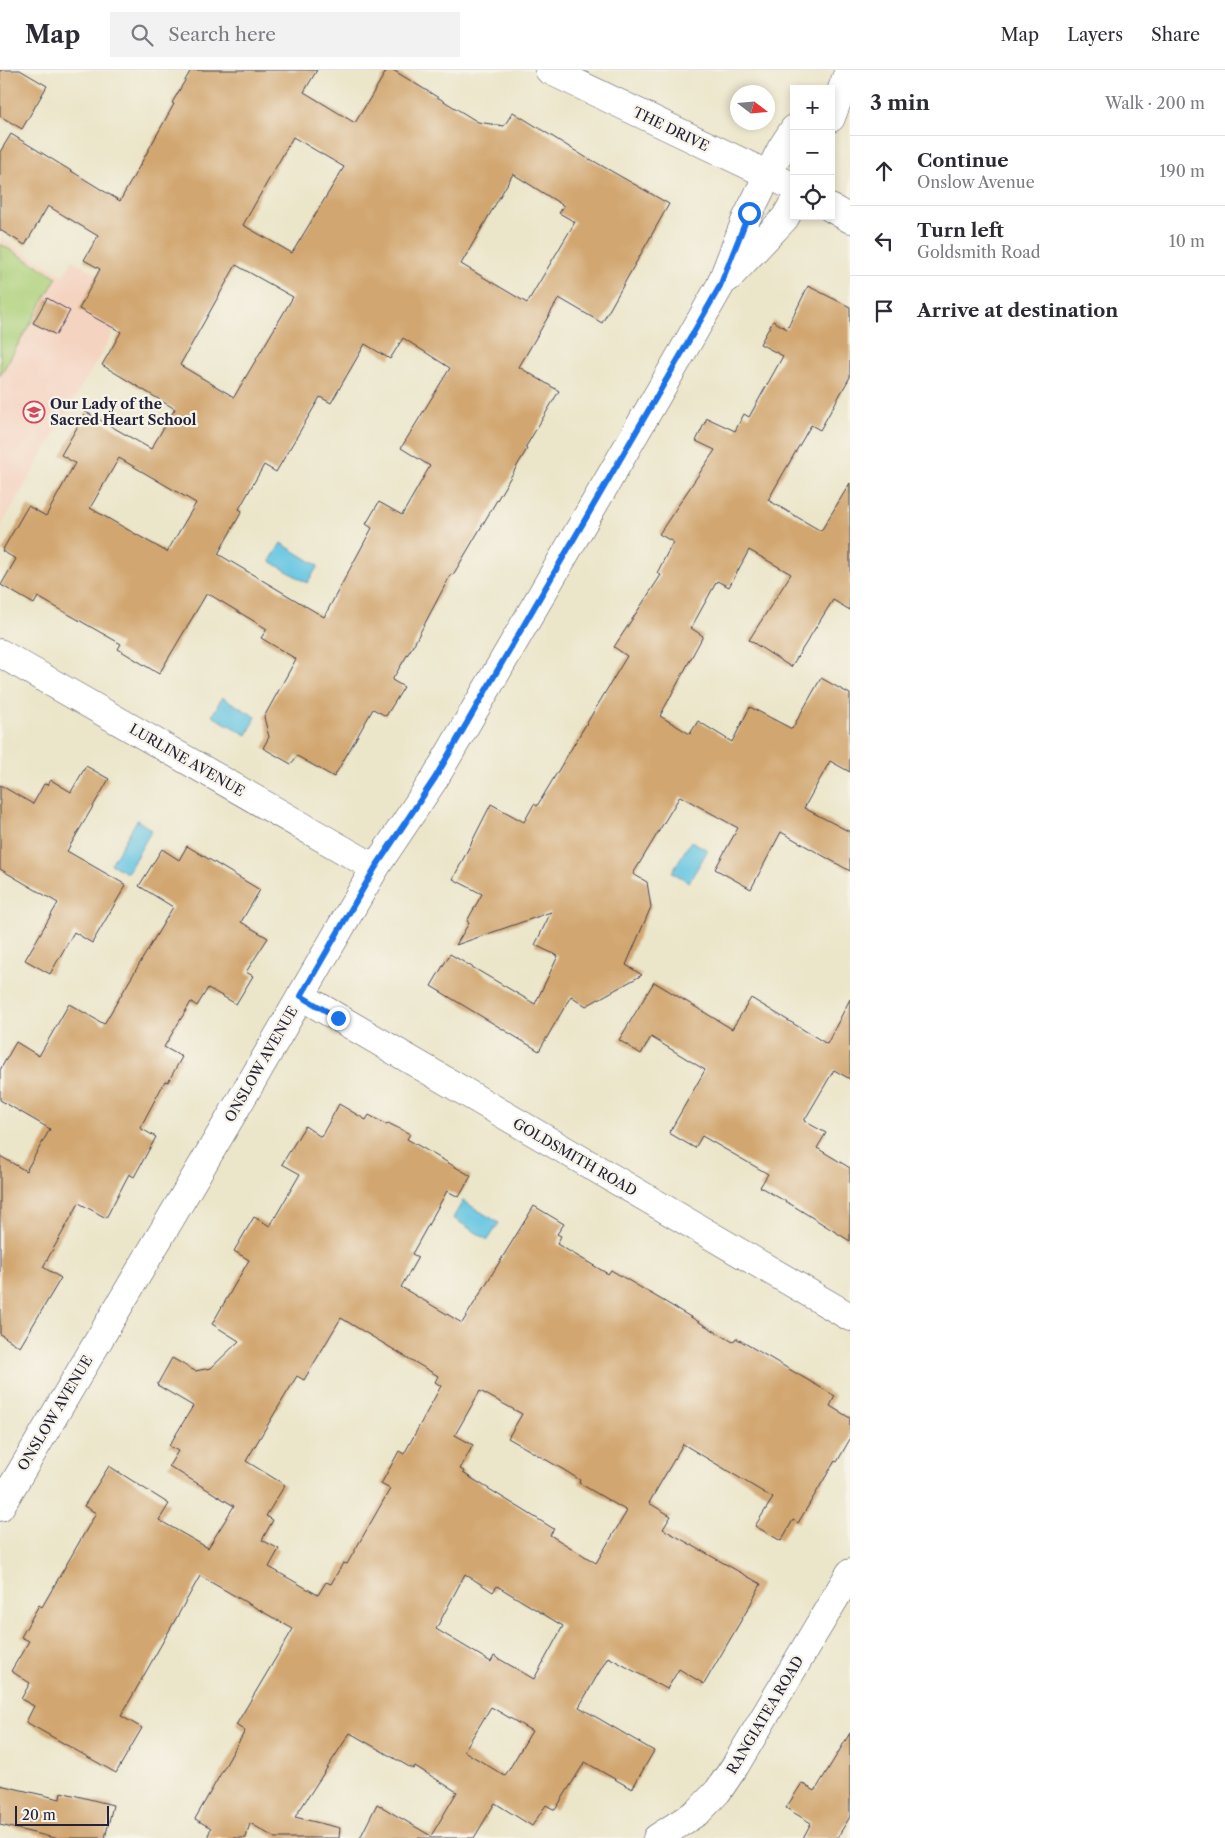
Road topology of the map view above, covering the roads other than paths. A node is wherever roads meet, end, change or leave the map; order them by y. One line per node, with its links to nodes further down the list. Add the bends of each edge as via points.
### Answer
1 (549, 70): 6 (street, THE DRIVE)
2 (848, 70): 3 (street); 4 (street)
3 (834, 85)
4 (835, 107)
5 (793, 130): 6 (street, ONSLOW AVENUE)
6 (769, 175): 7 (street, THE DRIVE); 11 (street, ONSLOW AVENUE, via 746,219)
7 (790, 185)
8 (790, 209): 11 (street, ONSLOW AVENUE)
9 (835, 210): 10 (street)
10 (850, 219)
11 (720, 286): 13 (street, ONSLOW AVENUE, via 435,778)
12 (0, 653): 13 (street, LURLINE AVENUE)
13 (375, 868): 14 (street, ONSLOW AVENUE)
14 (301, 996): 15 (street, GOLDSMITH ROAD); 16 (street, ONSLOW AVENUE)
15 (850, 1317)
16 (0, 1507)
17 (850, 1573): 18 (street, RANGIATEA ROAD, via 718,1792 700,1811)
18 (658, 1838)

